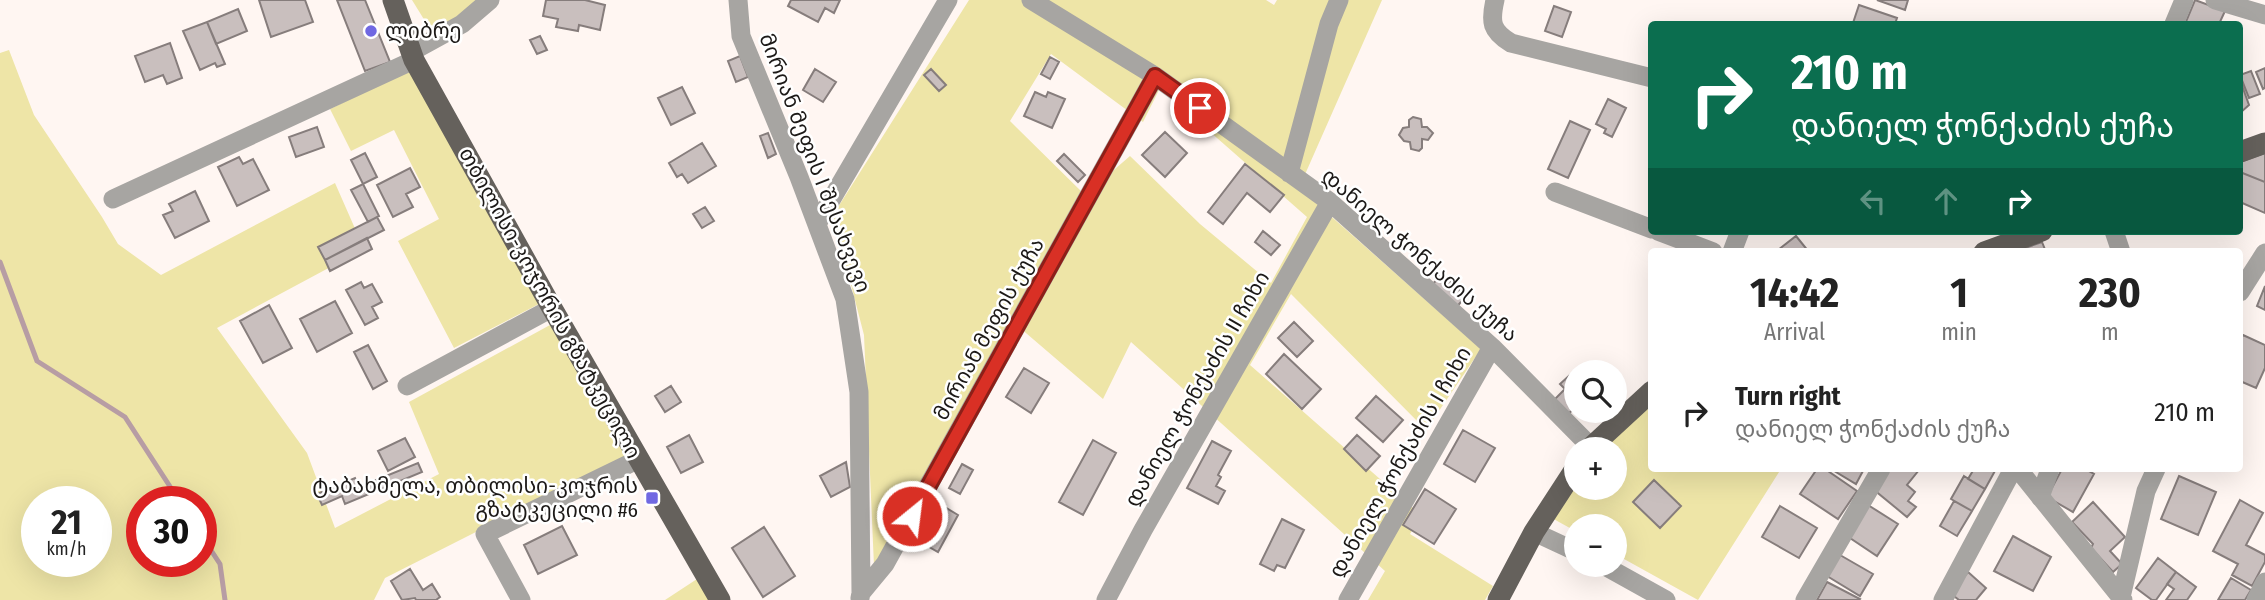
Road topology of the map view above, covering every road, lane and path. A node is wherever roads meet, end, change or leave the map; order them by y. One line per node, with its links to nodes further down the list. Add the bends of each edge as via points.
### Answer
1 (393, 0): 12 (main road, თბილისი-კოჯორის გზატკეცილი)
2 (490, 0): 12 (street)
3 (948, 0): 21 (street)
4 (1031, 0): 13 (street, დანიელ ჭონქაძის ქუჩა)
5 (1339, 0): 17 (street)
6 (1495, 0): 14 (street, via 1493,26 1511,43)
7 (2184, 0): 11 (street)
8 (2215, 0): 10 (street)
9 (742, 5): 21 (street, მირიან მეფის I შესახვევი, via 741,36)
10 (2265, 15)
11 (2175, 21)
12 (412, 56): 19 (street); 29 (main road, თბილისი-კოჯორის გზატკეცილი)
13 (1155, 76): 17 (street, დანიელ ჭონქაძის ქუჩა); 47 (street, მირიან მეფის ქუჩა, via 885,564)
14 (1648, 77)
15 (2265, 143): 16 (main road)
16 (2243, 151)
17 (1289, 173): 20 (street, დანიელ ჭონქაძის ქუჩა)
18 (1555, 192): 22 (street)
19 (113, 199)
20 (1330, 202): 30 (street, დანიელ ჭონქაძის ქუჩა); 51 (street, დანიელ ჭონქაძის II ჩიხი)
21 (817, 224): 47 (street, მირიან მეფის I შესახვევი, via 845,299 859,392)
22 (1648, 227)
23 (1668, 235): 25 (street)
24 (2031, 235): 26 (main road)
25 (1703, 248)
26 (1995, 248)
27 (2265, 253): 28 (street)
28 (2243, 287)
29 (552, 308): 31 (street); 35 (main road, თბილისი-კოჯორის გზატკეცილი)
30 (1492, 348): 33 (street, დანიელ ჭონქაძის ქუჩა); 52 (street, დანიელ ჭონქაძის I ჩიხი)
31 (407, 386)
32 (1648, 395): 34 (main road)
33 (1578, 437)
34 (1601, 437)
35 (639, 459): 49 (street, via 485,534); 50 (main road, თბილისი-კოჯორის გზატკეცილი)
36 (1879, 472): 55 (street)
37 (2010, 472): 56 (street)
38 (2020, 472): 42 (street)
39 (2049, 472): 42 (street)
40 (2155, 472): 48 (street, via 2146,491)
41 (1564, 486): 43 (main road)
42 (2040, 497): 48 (street)
43 (1534, 532): 44 (street); 53 (main road)
44 (1564, 546)
45 (1625, 577): 54 (street)
46 (2265, 582): 57 (street)
47 (860, 597)
48 (2122, 598)
49 (521, 600)
50 (720, 600)
51 (1106, 600)
52 (1348, 600)
53 (1499, 600)
54 (1666, 600)
55 (1805, 600)
56 (1943, 600)
57 (2256, 600)

